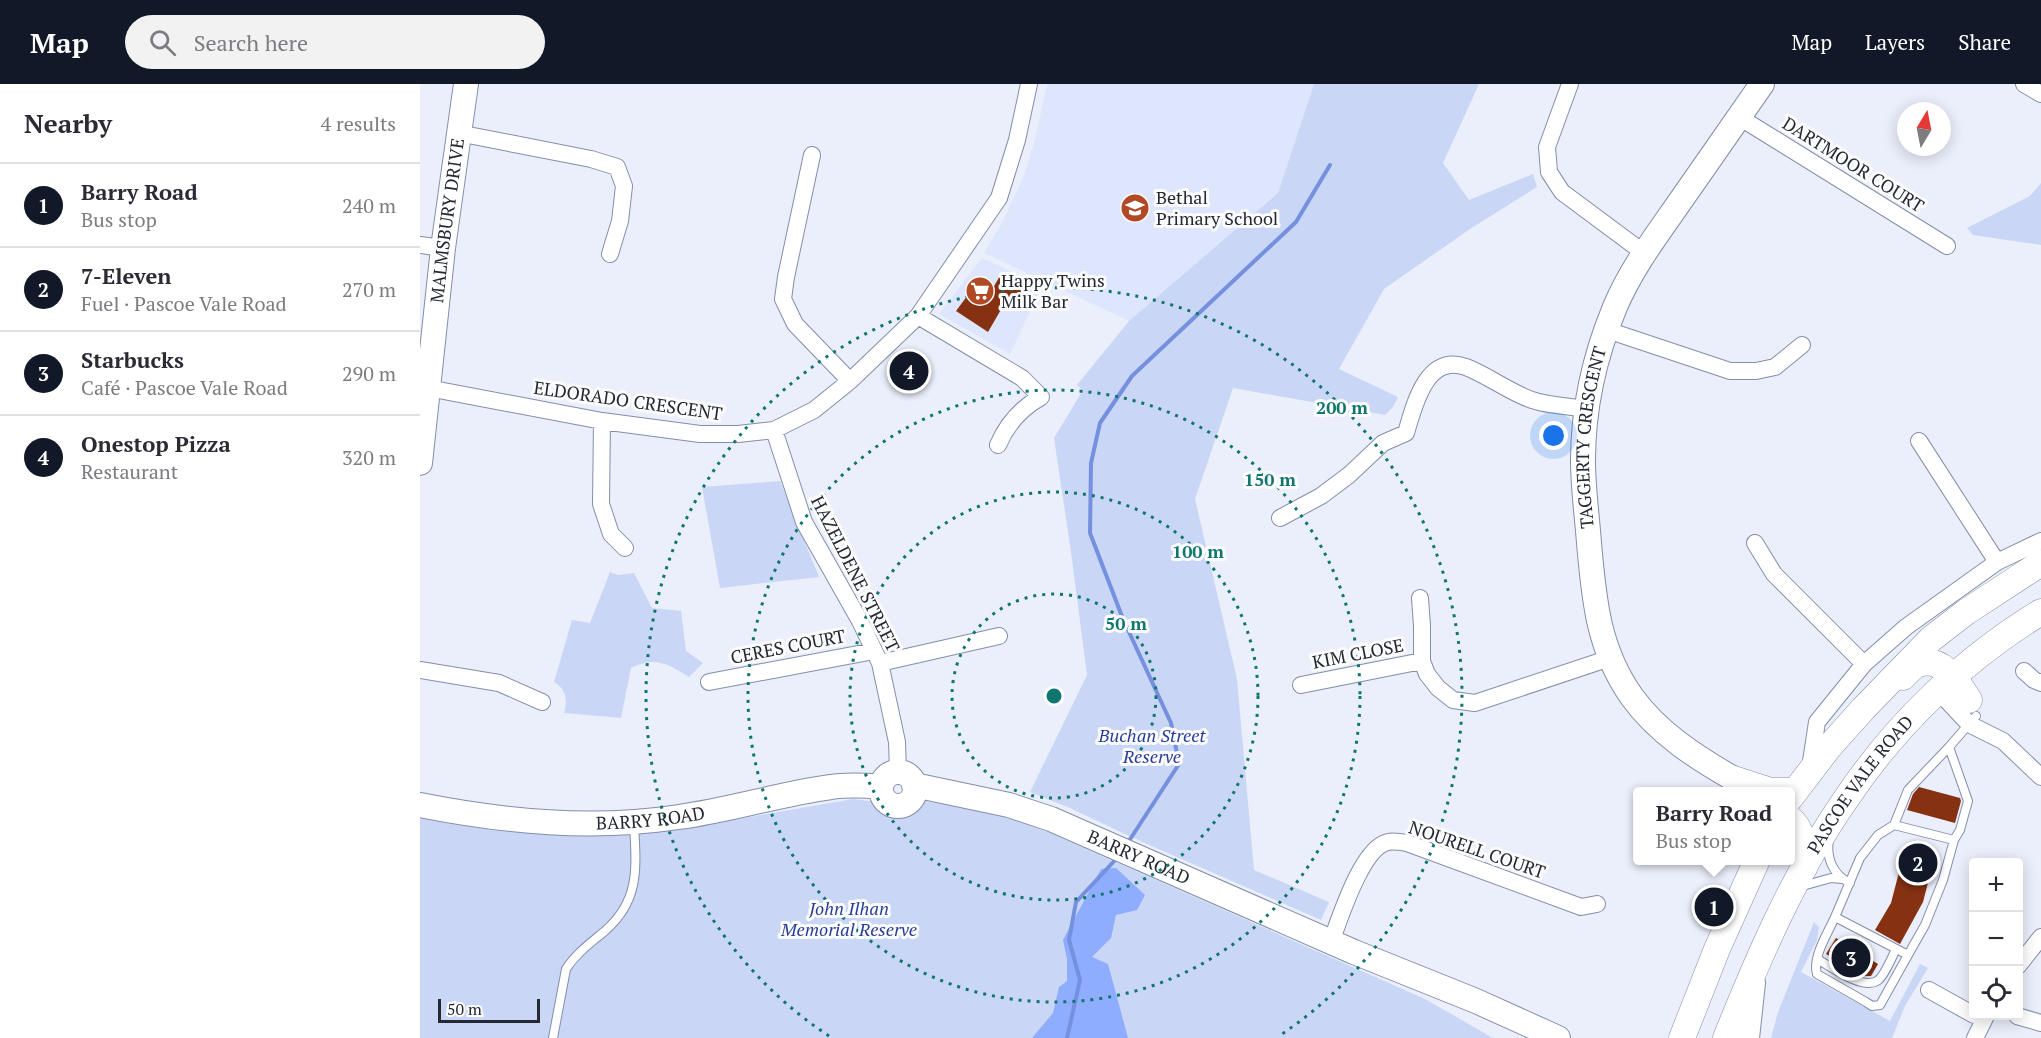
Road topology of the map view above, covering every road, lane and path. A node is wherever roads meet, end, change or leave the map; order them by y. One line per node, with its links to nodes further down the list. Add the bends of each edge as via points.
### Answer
1 (466, 84): 8 (street, MALMSBURY DRIVE)
2 (1029, 84): 14 (street, ELDORADO CRESCENT, via 999,198)
3 (1570, 84): 12 (street, via 1547,147 1549,172 1562,192)
4 (1762, 84): 7 (street, TAGGERTY CRESCENT)
5 (2025, 84): 6 (street)
6 (2041, 94)
7 (1739, 117): 11 (street, DARTMOOR COURT); 12 (street, TAGGERTY CRESCENT)
8 (458, 133): 10 (street, MALMSBURY DRIVE); 13 (street, via 616,167 624,186 620,221)
9 (812, 155): 17 (street, via 783,299 795,324)
10 (432, 246): 18 (street, MALMSBURY DRIVE)
11 (1947, 246)
12 (1644, 252): 15 (street, TAGGERTY CRESCENT)
13 (610, 254)
14 (918, 316): 17 (street, ELDORADO CRESCENT); 23 (street, via 1022,378 1041,397 1024,406)
15 (1606, 330): 16 (street, via 1730,371 1775,367); 19 (street, TAGGERTY CRESCENT)
16 (1802, 345)
17 (850, 381): 21 (street, ELDORADO CRESCENT, via 814,410)
18 (428, 388): 20 (street, ELDORADO CRESCENT); 24 (street, MALMSBURY DRIVE)
19 (1587, 409): 25 (street, via 1534,401 1465,367 1438,369 1422,388 1406,433 1383,444 1321,496); 37 (street, TAGGERTY CRESCENT, via 1583,460 1592,580)
20 (602, 421): 21 (street, ELDORADO CRESCENT, via 700,434); 28 (street, via 601,504 611,534)
21 (774, 430): 36 (street, HAZELDENE STREET, via 804,522)
22 (1919, 441): 29 (street)
23 (998, 445)
24 (420, 463)
25 (1280, 518)
26 (2041, 541): 29 (street)
27 (1755, 543): 39 (street, via 1774,574)
28 (625, 548)
29 (1997, 562): 39 (street, via 1906,627)
30 (2041, 563): 35 (main road)
31 (1420, 598): 38 (street)
32 (2041, 612): 45 (main road, PASCOE VALE ROAD)
33 (2041, 626): 49 (main road, via 1982,670 1976,678)
34 (999, 636): 36 (street, CERES COURT)
35 (1931, 639): 40 (main road); 48 (main road)
36 (877, 657): 43 (street, CERES COURT); 53 (street, HAZELDENE STREET, via 897,742)
37 (1610, 658): 38 (street, via 1475,703 1453,700 1432,681); 54 (street, TAGGERTY CRESCENT, via 1648,717)
38 (1422, 661): 46 (street, KIM CLOSE)
39 (1864, 664): 55 (street, via 1816,722)
40 (1924, 664): 45 (main road, via 1934,663); 48 (main road, via 1917,664)
41 (420, 670): 47 (street, via 499,683)
42 (2024, 671): 44 (street)
43 (709, 682)
44 (2041, 683)
45 (1946, 684): 49 (main road); 58 (main road, PASCOE VALE ROAD, via 1884,749)
46 (1301, 685)
47 (542, 702)
48 (1863, 709): 55 (main road)
49 (1972, 713): 50 (lane); 51 (street, via 1984,724 2006,733); 52 (street)
50 (1949, 747): 60 (lane, via 1908,789); 61 (lane, via 1968,801)
51 (2041, 767)
52 (2041, 777)
53 (898, 781): 57 (street, BARRY ROAD, via 834,786 681,817); 68 (street, BARRY ROAD, via 1009,805 1051,819)
54 (1742, 787)
55 (1798, 787)
56 (420, 805): 57 (street, BARRY ROAD, via 549,824)
57 (634, 822): 82 (lane, via 636,878 630,897 614,923 571,960 566,969)
58 (1831, 822): 63 (main road, PASCOE VALE ROAD); 64 (lane, via 1830,861)
59 (1795, 824): 63 (main road, via 1802,840)
60 (1894, 825): 61 (lane); 64 (lane, via 1878,835)
61 (1954, 840): 71 (lane, via 1943,880)
62 (1754, 865): 80 (main road)
63 (1799, 878): 64 (lane); 74 (main road, PASCOE VALE ROAD)
64 (1846, 881): 66 (lane)
65 (1597, 904): 68 (street, NOURELL COURT, via 1581,907 1407,843 1388,842 1377,847 1360,869)
66 (1835, 917): 69 (lane); 72 (lane)
67 (2041, 937): 73 (street)
68 (1331, 942): 70 (street, BARRY ROAD)
69 (1896, 949): 71 (lane); 72 (lane, via 1880,978 1870,983 1856,980)
70 (1354, 952): 81 (street, BARRY ROAD); 83 (street, BARRY ROAD)
71 (1908, 955): 72 (lane, via 1877,1006 1817,974)
72 (1817, 959)
73 (2023, 961)
74 (1754, 968): 84 (main road, PASCOE VALE ROAD); 85 (street)
75 (1929, 990): 76 (street)
76 (1969, 1010)
77 (2023, 1018): 79 (street)
78 (1979, 1020): 86 (street)
79 (2041, 1023)
80 (1681, 1035)
81 (1558, 1036)
82 (553, 1038)
83 (1517, 1038)
84 (1726, 1038)
85 (1747, 1038)
86 (1975, 1038)

